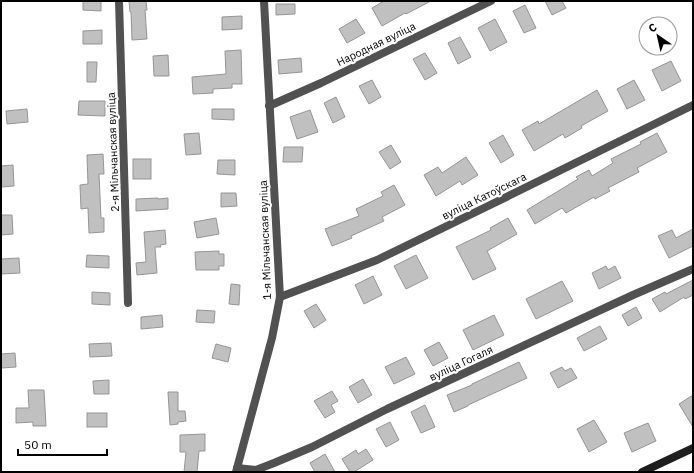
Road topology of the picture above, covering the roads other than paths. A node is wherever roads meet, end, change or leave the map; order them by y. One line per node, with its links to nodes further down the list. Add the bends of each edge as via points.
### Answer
1 (119, 1): 8 (street, 2-я Мільчанская вуліца)
2 (264, 1): 5 (street, 1-я Мільчанская вуліца)
3 (491, 1): 5 (street, Народная вуліца)
4 (693, 105): 7 (street, вуліца Катоўскага, via 377,260)
5 (269, 106): 7 (street, 1-я Мільчанская вуліца)
6 (693, 269): 10 (street, вуліца Гогаля, via 274,463 256,470)
7 (280, 297): 10 (street, 1-я Мільчанская вуліца, via 272,338)
8 (128, 303)
9 (693, 448): 11 (main road)
10 (236, 470)
11 (642, 472)

